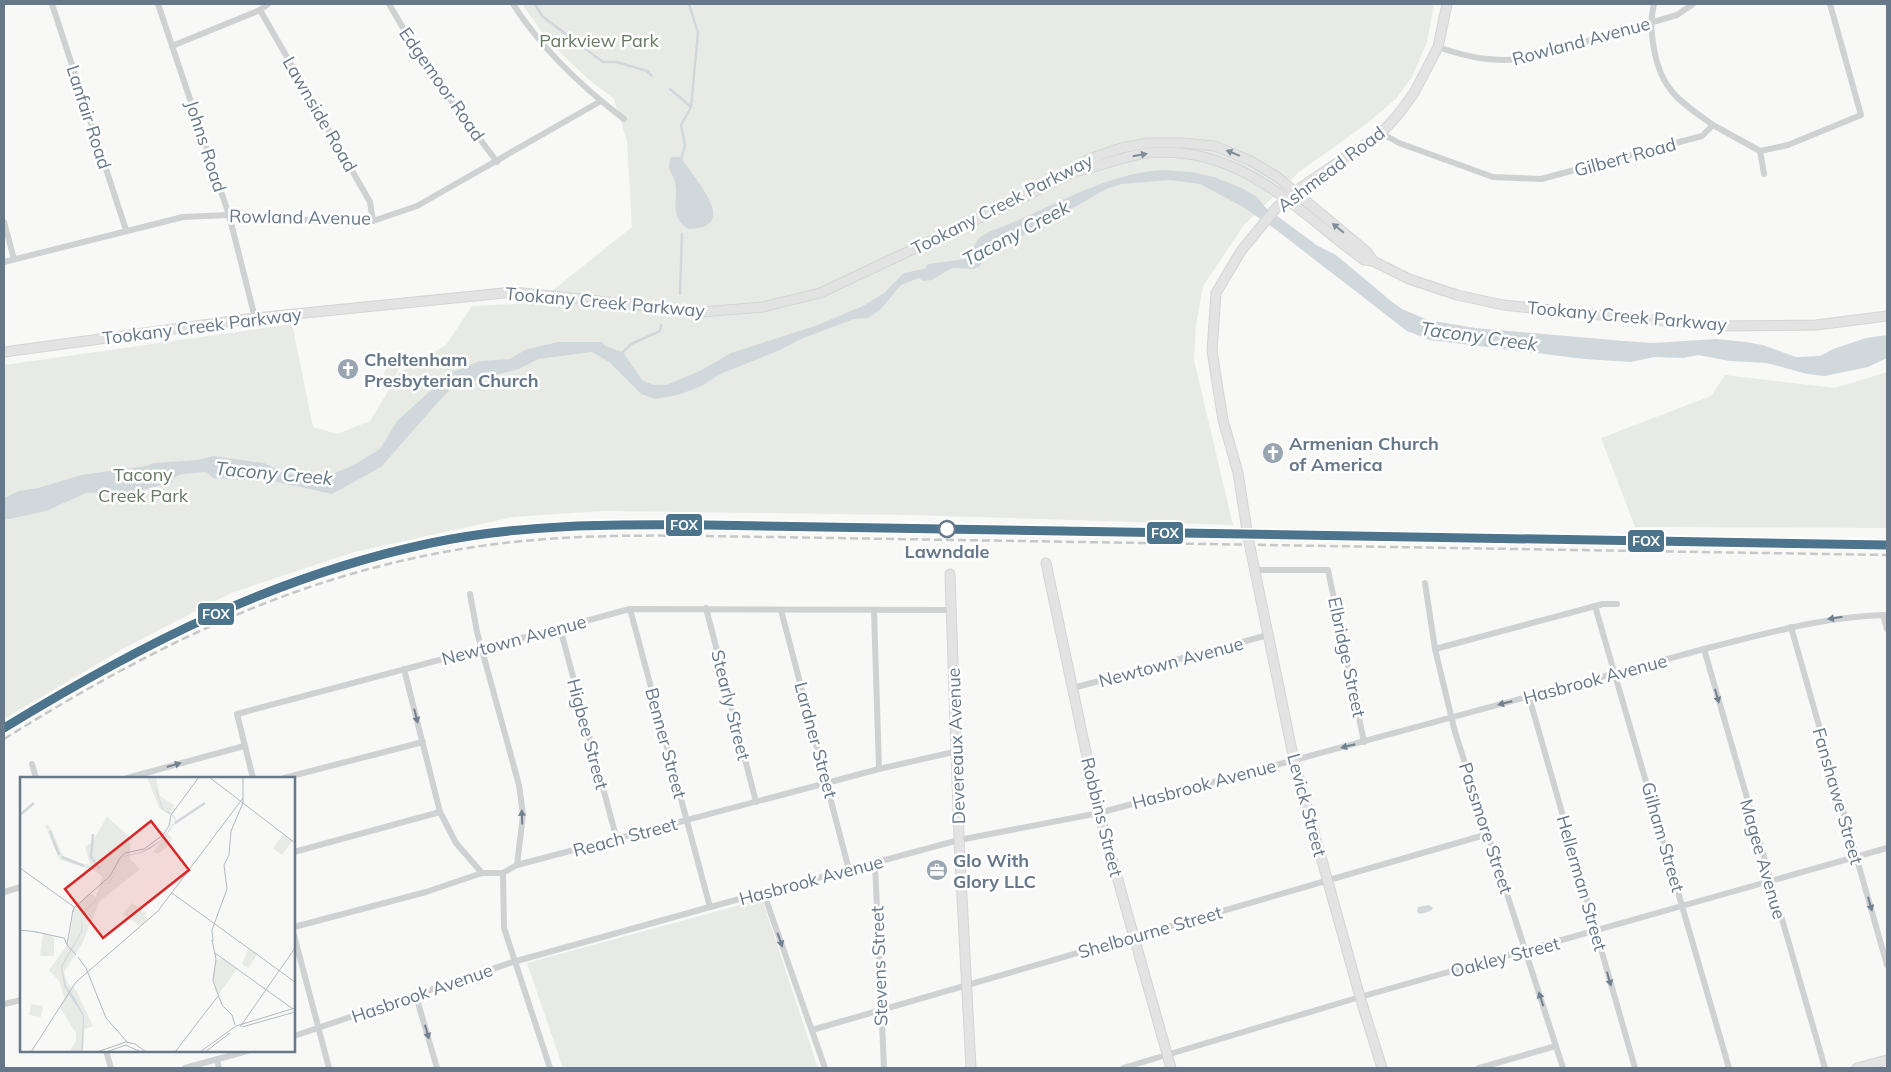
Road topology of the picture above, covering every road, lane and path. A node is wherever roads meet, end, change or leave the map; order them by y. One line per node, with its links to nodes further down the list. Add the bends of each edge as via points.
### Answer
1 (52, 4): 27 (street, Lanfair Road)
2 (158, 4): 12 (street, Johns Road)
3 (268, 4): 10 (street)
4 (389, 4): 19 (street, Edgemoor Road, via 426,68)
5 (513, 4): 14 (street, via 536,36)
6 (1447, 4): 13 (main road, Ashmead Road)
7 (1654, 4): 11 (street)
8 (1693, 4): 11 (street, Rowland Avenue, via 1677,15)
9 (1830, 4): 18 (street, via 1861,115 1788,145)
10 (260, 10): 12 (street); 25 (street, Lawnside Road, via 370,202)
11 (1649, 23): 13 (street, Rowland Avenue, via 1511,61 1471,58); 16 (street, via 1657,70 1667,86 1682,103)
12 (172, 46): 24 (street, Johns Road)
13 (1438, 47): 17 (main road, Ashmead Road, via 1414,93)
14 (601, 101): 15 (street); 19 (street, Rowland Avenue)
15 (624, 119)
16 (1713, 125): 17 (street, Gilbert Road, via 1702,136 1540,179 1493,177 1399,144); 18 (street)
17 (1381, 133): 22 (main road, Ashmead Road)
18 (1760, 151): 21 (street)
19 (497, 162): 25 (street, Rowland Avenue, via 417,206)
20 (1071, 173): 22 (main road, Tookany Creek Parkway, one-way to 20, via 1252,161 1215,146 1183,143 1148,143 1121,148 1087,160); 23 (main road, Tookany Creek Parkway, one-way to 23, via 1148,153 1184,153 1237,167); 32 (main road, Tookany Creek Parkway, via 820,293 763,307 701,312 514,292)
21 (1764, 174)
22 (1295, 191): 23 (main road, Ashmead Road); 29 (main road, Tookany Creek Parkway, one-way to 22, via 1367,252)
23 (1286, 200): 29 (main road, Tookany Creek Parkway, via 1364,260); 34 (main road, Ashmead Road, via 1241,251 1216,293 1211,342 1223,420 1238,473)
24 (229, 215): 25 (street, Rowland Avenue); 27 (street, Rowland Avenue, via 183,217); 32 (street, Johns Road)
25 (373, 221)
26 (4, 222): 28 (street)
27 (126, 230): 28 (street, Rowland Avenue)
28 (14, 259): 30 (street, Rowland Avenue)
29 (1373, 261): 31 (main road, Tookany Creek Parkway, via 1409,279 1457,295 1503,305 1721,326 1816,325)
30 (4, 262)
31 (1887, 316)
32 (255, 318): 33 (main road, Tookany Creek Parkway)
33 (4, 352)
34 (1248, 537): 36 (main road, Levick Street, bridge)
35 (1046, 563): 57 (main road, Robbins Street)
36 (1254, 570): 51 (main road, Levick Street); 61 (street, Elbridge Street, via 1328,570)
37 (950, 574): 46 (main road, Devereaux Avenue)
38 (1425, 583): 52 (street, Passmore Street)
39 (470, 594): 54 (street)
40 (1617, 604): 41 (street)
41 (1595, 606): 52 (street); 56 (street, Gilham Street)
42 (706, 608): 43 (street, Newtown Avenue); 44 (street, Newtown Avenue); 73 (street, Stearly Street)
43 (630, 609): 49 (street, Newtown Avenue); 76 (street, Benner Street)
44 (781, 610): 45 (street, Newtown Avenue); 72 (street, Lardner Street)
45 (874, 610): 46 (street, Newtown Avenue); 66 (street)
46 (951, 610): 63 (main road, Devereaux Avenue)
47 (1885, 615): 48 (street, Hasbrook Avenue, one-way to 48, via 1831,618); 50 (street)
48 (1790, 627): 53 (street, Hasbrook Avenue); 82 (street, Fanshawe Street)
49 (560, 628): 54 (street, Newtown Avenue); 78 (street, Higbee Street)
50 (1887, 629)
51 (1268, 635): 57 (street, Newtown Avenue); 64 (main road, Levick Street)
52 (1435, 649): 59 (street, Passmore Street)
53 (1704, 649): 56 (street, Hasbrook Avenue); 89 (street, Magee Avenue, one-way to 89)
54 (482, 650): 55 (street, Newtown Avenue); 84 (street, one-way to 54, via 523,815 519,784)
55 (404, 669): 60 (street, one-way to 60); 62 (street, Newtown Avenue, via 237,714)
56 (1615, 674): 58 (street, Hasbrook Avenue); 94 (street, Gilham Street)
57 (1073, 688): 75 (main road, Robbins Street)
58 (1529, 697): 59 (street, Hasbrook Avenue, one-way to 59); 96 (street, Hellerman Street)
59 (1453, 716): 61 (street, Hasbrook Avenue); 77 (street, Passmore Street, via 1455,732)
60 (422, 742): 71 (street); 74 (street)
61 (1364, 742): 64 (street, Hasbrook Avenue, one-way to 64)
62 (244, 746): 67 (street, one-way to 62); 70 (street)
63 (958, 751): 66 (street, Reach Street); 79 (main road, Devereaux Avenue)
64 (1294, 760): 75 (street, Hasbrook Avenue); 88 (main road, Levick Street)
65 (32, 764): 68 (street)
66 (879, 769): 72 (street, Reach Street)
67 (149, 775): 69 (street)
68 (36, 777)
69 (134, 777)
70 (253, 777)
71 (288, 777)
72 (827, 783): 73 (street, Reach Street); 85 (street, Lardner Street)
73 (756, 802): 76 (street, Reach Street)
74 (440, 812): 81 (street); 86 (street, via 456,843)
75 (1099, 813): 79 (street, Hasbrook Avenue); 97 (main road, Robbins Street)
76 (688, 821): 78 (street, Reach Street); 93 (street, Benner Street)
77 (1488, 834): 88 (street, Shelbourne Street); 99 (street, Passmore Street)
78 (617, 840): 84 (street, Reach Street)
79 (959, 840): 83 (street, Hasbrook Avenue); 102 (main road, Devereaux Avenue)
80 (1887, 848): 82 (street, Oakley Street)
81 (295, 852)
82 (1856, 858): 89 (street, Oakley Street); 101 (street, Fanshawe Street, one-way to 101)
83 (875, 863): 85 (street, Hasbrook Avenue); 107 (street, Stevens Street)
84 (517, 865): 87 (street, Reach Street)
85 (849, 870): 92 (street, Hasbrook Avenue)
86 (482, 873): 87 (street, Reach Street); 95 (street, Reach Street, via 426,892)
87 (503, 873): 100 (street, via 504,928)
88 (1327, 880): 97 (street, Shelbourne Street); 104 (main road, Levick Street)
89 (1769, 880): 94 (street, Oakley Street); 133 (street, Magee Avenue)
90 (20, 887): 91 (street)
91 (4, 892)
92 (764, 894): 93 (street, Hasbrook Avenue); 109 (street, one-way to 109)
93 (710, 906): 100 (street, Hasbrook Avenue)
94 (1682, 906): 96 (street, Oakley Street); 132 (street, Gilham Street)
95 (295, 927)
96 (1596, 932): 99 (street, Oakley Street); 131 (street, Hellerman Street, one-way to 131)
97 (1132, 937): 102 (street, Shelbourne Street); 114 (main road, Robbins Street)
98 (295, 939): 108 (street)
99 (1525, 950): 104 (street, Oakley Street); 111 (street, Passmore Street, one-way to 99)
100 (513, 962): 103 (street, Hasbrook Avenue); 122 (street)
101 (1887, 964)
102 (966, 986): 107 (street, Shelbourne Street); 125 (main road, Devereaux Avenue)
103 (416, 996): 108 (street, Hasbrook Avenue); 121 (street, one-way to 121)
104 (1360, 997): 114 (street, Oakley Street); 128 (main road, Levick Street)
105 (20, 1000): 106 (street)
106 (4, 1004)
107 (881, 1010): 109 (street, Shelbourne Street); 124 (street, Stevens Street)
108 (318, 1028): 110 (street, Hasbrook Avenue); 120 (street)
109 (812, 1030): 123 (street)
110 (295, 1036)
111 (1556, 1046): 129 (street); 130 (street, Passmore Street)
112 (106, 1052): 117 (street)
113 (244, 1052): 115 (street)
114 (1167, 1055): 126 (street, Oakley Street); 127 (main road, Robbins Street)
115 (217, 1060): 118 (street); 119 (street)
116 (1887, 1060): 134 (main road)
117 (111, 1068)
118 (185, 1068)
119 (219, 1068)
120 (329, 1068)
121 (437, 1068)
122 (550, 1068)
123 (825, 1068)
124 (884, 1068)
125 (971, 1068)
126 (1123, 1068)
127 (1171, 1068)
128 (1382, 1068)
129 (1480, 1068)
130 (1563, 1068)
131 (1635, 1068)
132 (1729, 1068)
133 (1825, 1068)
134 (1857, 1068)

